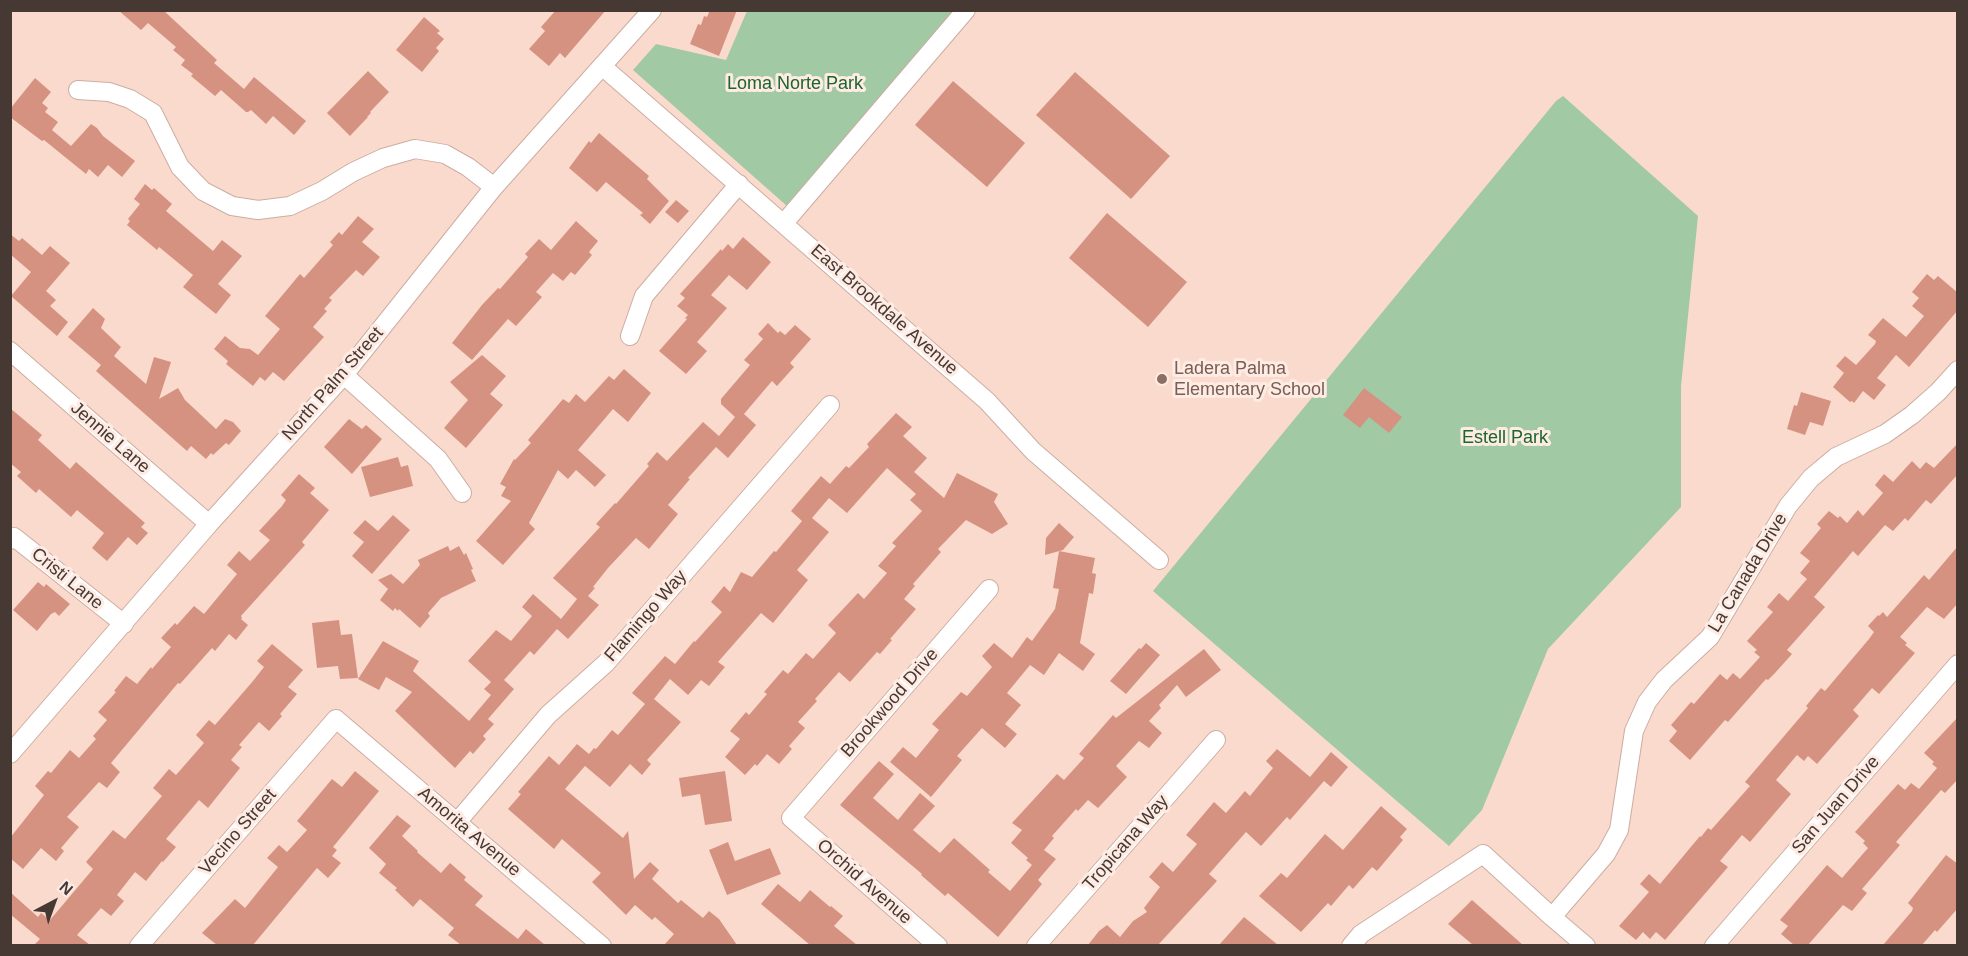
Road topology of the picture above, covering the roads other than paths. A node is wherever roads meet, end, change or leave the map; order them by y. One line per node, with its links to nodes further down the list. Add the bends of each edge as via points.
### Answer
1 (652, 10): 3 (street, North Palm Street)
2 (966, 10): 7 (street)
3 (603, 67): 5 (street, East Brookdale Avenue); 6 (street, North Palm Street)
4 (78, 90): 6 (street, via 109,92 153,113 180,167 204,191 232,206 258,210 290,206 363,167 415,149 445,154)
5 (739, 184): 7 (street, East Brookdale Avenue); 8 (street, via 644,296)
6 (494, 188): 11 (street, North Palm Street)
7 (784, 223): 16 (street, East Brookdale Avenue, via 987,401 1033,451)
8 (630, 336)
9 (10, 351): 14 (street, Jennie Lane)
10 (1958, 370): 25 (street, La Canada Drive, via 1912,415 1885,434 1836,457 1810,478 1788,506 1710,637 1664,680 1647,702 1634,731 1619,830 1606,854)
11 (344, 375): 13 (street, via 438,459); 14 (street, North Palm Street)
12 (830, 405): 24 (street, Flamingo Way, via 606,663 548,715)
13 (462, 493)
14 (209, 524): 18 (street, North Palm Street)
15 (10, 540): 18 (street, Cristi Lane, via 14,537)
16 (1159, 560)
17 (989, 589): 23 (street, Brookwood Drive)
18 (124, 624): 22 (street, North Palm Street)
19 (1958, 663): 32 (street, San Juan Drive)
20 (336, 719): 24 (street, Amorita Avenue); 27 (street, Vecino Street)
21 (1216, 740): 30 (street, Tropicana Way)
22 (10, 754)
23 (791, 818): 29 (street, Orchid Avenue)
24 (458, 822): 28 (street, Amorita Avenue)
25 (1552, 917): 26 (street, via 1483,854); 31 (street)
26 (1363, 942)
27 (139, 945)
28 (602, 945)
29 (938, 945)
30 (1036, 945)
31 (1586, 945)
32 (1714, 945)

